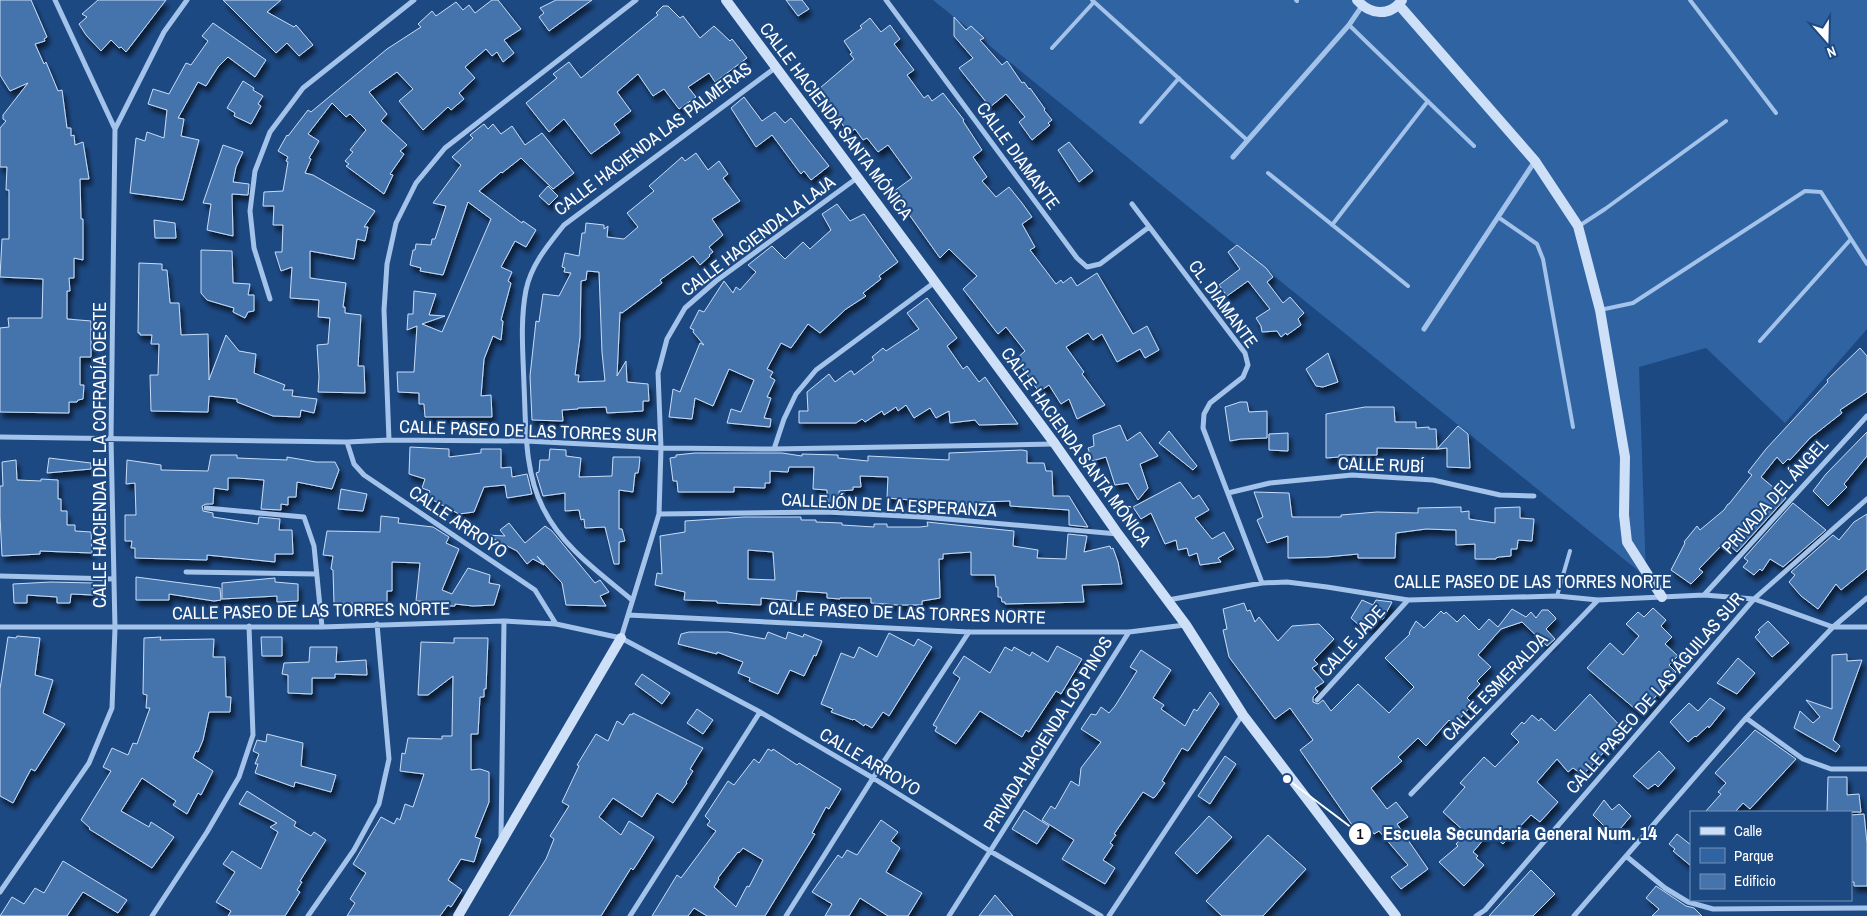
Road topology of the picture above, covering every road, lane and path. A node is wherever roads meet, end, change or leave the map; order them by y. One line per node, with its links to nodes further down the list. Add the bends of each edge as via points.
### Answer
1 (54, 0): 19 (street, CALLE HACIENDA DE LA COFRADÍA OESTE)
2 (188, 0): 19 (street, via 164,32)
3 (414, 0): 35 (street, via 303,88 270,132 255,171 250,211 254,248)
4 (636, 0): 43 (street, via 445,148 416,183 396,223 387,264 384,310)
5 (726, 0): 13 (street, CALLE HACIENDA SANTA MÓNICA)
6 (886, 0): 30 (street, CALLE DIAMANTE, via 1076,258 1087,267 1100,264)
7 (1690, 0): 16 (lane)
8 (1093, 1): 12 (lane); 14 (lane)
9 (1400, 2): 10 (street, via 1392,10 1376,13); 23 (street)
10 (1360, 3): 11 (street)
11 (1349, 25): 15 (lane); 20 (street)
12 (1052, 48)
13 (775, 68): 25 (street, CALLE HACIENDA SANTA MÓNICA); 44 (street, CALLE HACIENDA LAS PALMERAS, via 564,225 540,255 526,289 522,333)
14 (1178, 78): 18 (lane); 20 (lane)
15 (1428, 100): 21 (lane); 28 (lane)
16 (1776, 114)
17 (1726, 121): 29 (lane)
18 (1141, 122)
19 (115, 129): 42 (street, CALLE HACIENDA DE LA COFRADÍA OESTE)
20 (1247, 140): 22 (street)
21 (1474, 146)
22 (1233, 157)
23 (1535, 161): 27 (street); 29 (street)
24 (1268, 173): 28 (lane)
25 (857, 178): 33 (street, CALLE HACIENDA SANTA MÓNICA); 47 (street, CALLE HACIENDA LA LAJA, via 716,281 686,308 667,339 658,373)
26 (1132, 204): 30 (street, CL. DIAMANTE)
27 (1498, 217): 37 (street); 40 (lane, via 1538,244)
28 (1332, 225): 34 (lane)
29 (1578, 226): 36 (street)
30 (1149, 228): 49 (street, CL. DIAMANTE, via 1245,353 1248,365 1243,377 1210,403 1204,414 1203,428)
31 (1851, 239): 32 (lane); 36 (lane, via 1821,192 1805,191 1633,303); 38 (lane)
32 (1867, 264)
33 (935, 282): 46 (street, CALLE HACIENDA SANTA MÓNICA); 48 (street, via 816,370 796,394)
34 (1408, 286)
35 (270, 299)
36 (1600, 310): 63 (street, via 1625,457 1627,542)
37 (1424, 330)
38 (1760, 341)
39 (1867, 416): 61 (street, PRIVADA DEL ÁNGEL)
40 (1573, 426)
41 (0, 437): 42 (street, CALLE PASEO DE LAS TORRES SUR)
42 (111, 438): 45 (street, CALLE PASEO DE LAS TORRES SUR); 59 (street, CALLE HACIENDA DE LA COFRADÍA OESTE)
43 (389, 440): 44 (street, CALLE PASEO DE LAS TORRES SUR); 45 (street, CALLE PASEO DE LAS TORRES SUR)
44 (526, 441): 47 (street, CALLE PASEO DE LAS TORRES SUR); 66 (street, CALLE HACIENDA LAS PALMERAS, via 533,484 543,509 557,530 580,557)
45 (347, 442): 73 (street, CALLE ARROYO, via 354,464 364,475 535,590)
46 (1055, 444): 48 (street, CALLE PASEO DE LAS TORRES SUR); 54 (street, CALLE HACIENDA SANTA MÓNICA)
47 (661, 448): 48 (street, CALLE PASEO DE LAS TORRES SUR); 53 (street, CALLE HACIENDA LA LAJA)
48 (774, 449)
49 (1228, 493): 50 (street, CALLE RUBÍ, via 1270,483 1352,474 1433,480 1500,495); 60 (street, CL. DIAMANTE)
50 (1534, 496)
51 (1867, 499): 65 (street, CALLE PASEO DE LAS ÁGUILAS SUR)
52 (206, 508): 57 (street, via 304,517 314,546)
53 (659, 514): 54 (street, CALLEJÓN DE LA ESPERANZA, via 826,512); 66 (street, CALLE HACIENDA LA LAJA)
54 (1118, 534): 67 (street, CALLE HACIENDA SANTA MÓNICA)
55 (1570, 551): 62 (lane)
56 (186, 572): 57 (street)
57 (316, 574): 77 (street)
58 (0, 576): 59 (street)
59 (114, 579): 80 (street, CALLE HACIENDA DE LA COFRADÍA OESTE)
60 (1262, 583): 67 (street, CALLE PASEO DE LAS TORRES NORTE); 68 (street, CALLE PASEO DE LAS TORRES NORTE, via 1287,582)
61 (1704, 595): 63 (street, CALLE PASEO DE LAS TORRES NORTE); 65 (street, CALLE PASEO DE LAS TORRES NORTE)
62 (1557, 596): 68 (street, CALLE PASEO DE LAS TORRES NORTE); 69 (street, CALLE PASEO DE LAS TORRES NORTE)
63 (1662, 597): 69 (street, CALLE PASEO DE LAS TORRES NORTE)
64 (1867, 598): 78 (street)
65 (1754, 599): 78 (street, CALLE PASEO DE LAS TORRES NORTE); 105 (street, CALLE PASEO DE LAS ÁGUILAS SUR, via 1485,910)
66 (632, 600): 70 (street, CALLE HACIENDA LA LAJA)
67 (1167, 600): 74 (street, CALLE HACIENDA SANTA MÓNICA)
68 (1408, 600): 84 (street, CALLE JADE)
69 (1598, 600): 90 (street, CALLE ESMERALDA)
70 (628, 615): 81 (street, CALLE PASEO DE LAS TORRES NORTE); 83 (street, CALLE HACIENDA LA LAJA)
71 (504, 621): 72 (street, CALLE PASEO DE LAS TORRES NORTE); 73 (street, CALLE PASEO DE LAS TORRES NORTE); 91 (street)
72 (376, 624): 77 (street, CALLE PASEO DE LAS TORRES NORTE); 97 (street, via 389,759 380,804 354,850)
73 (556, 624): 83 (street, CALLE PASEO DE LAS TORRES NORTE)
74 (1186, 625): 82 (street, CALLE PASEO DE LAS TORRES NORTE); 86 (street, CALLE HACIENDA SANTA MÓNICA)
75 (249, 626): 77 (street, CALLE PASEO DE LAS TORRES NORTE); 80 (street, CALLE PASEO DE LAS TORRES NORTE); 96 (street, via 253,735 239,777)
76 (0, 627): 80 (street, CALLE PASEO DE LAS TORRES NORTE)
77 (322, 627)
78 (1833, 627): 79 (street, CALLE PASEO DE LAS TORRES NORTE); 87 (street)
79 (1867, 627)
80 (116, 628): 94 (street, CALLE HACIENDA DE LA COFRADÍA OESTE, via 112,708 89,763)
81 (969, 632): 82 (street, CALLE PASEO DE LAS TORRES NORTE); 89 (street)
82 (1129, 632): 92 (street, PRIVADA HACIENDA LOS PINOS)
83 (622, 638): 85 (street, CALLE ARROYO); 91 (street)
84 (1317, 700)
85 (760, 712): 89 (street, CALLE ARROYO); 99 (street)
86 (1242, 715): 103 (street); 104 (street, CALLE HACIENDA SANTA MÓNICA)
87 (1746, 718): 88 (street, via 1803,759 1831,768); 93 (street)
88 (1867, 768)
89 (873, 778): 92 (street, CALLE ARROYO); 100 (street)
90 (1411, 794)
91 (501, 844): 98 (street)
92 (990, 851): 101 (street, PRIVADA HACIENDA LOS PINOS); 102 (street, CALLE ARROYO)
93 (1626, 856): 95 (street, via 1665,888 1688,902 1713,909); 106 (street)
94 (0, 892)
95 (1867, 908)
96 (152, 916)
97 (308, 916)
98 (458, 916)
99 (630, 916)
100 (786, 916)
101 (949, 916)
102 (1101, 916)
103 (1109, 916)
104 (1396, 916)
105 (1476, 916)
106 (1574, 916)

